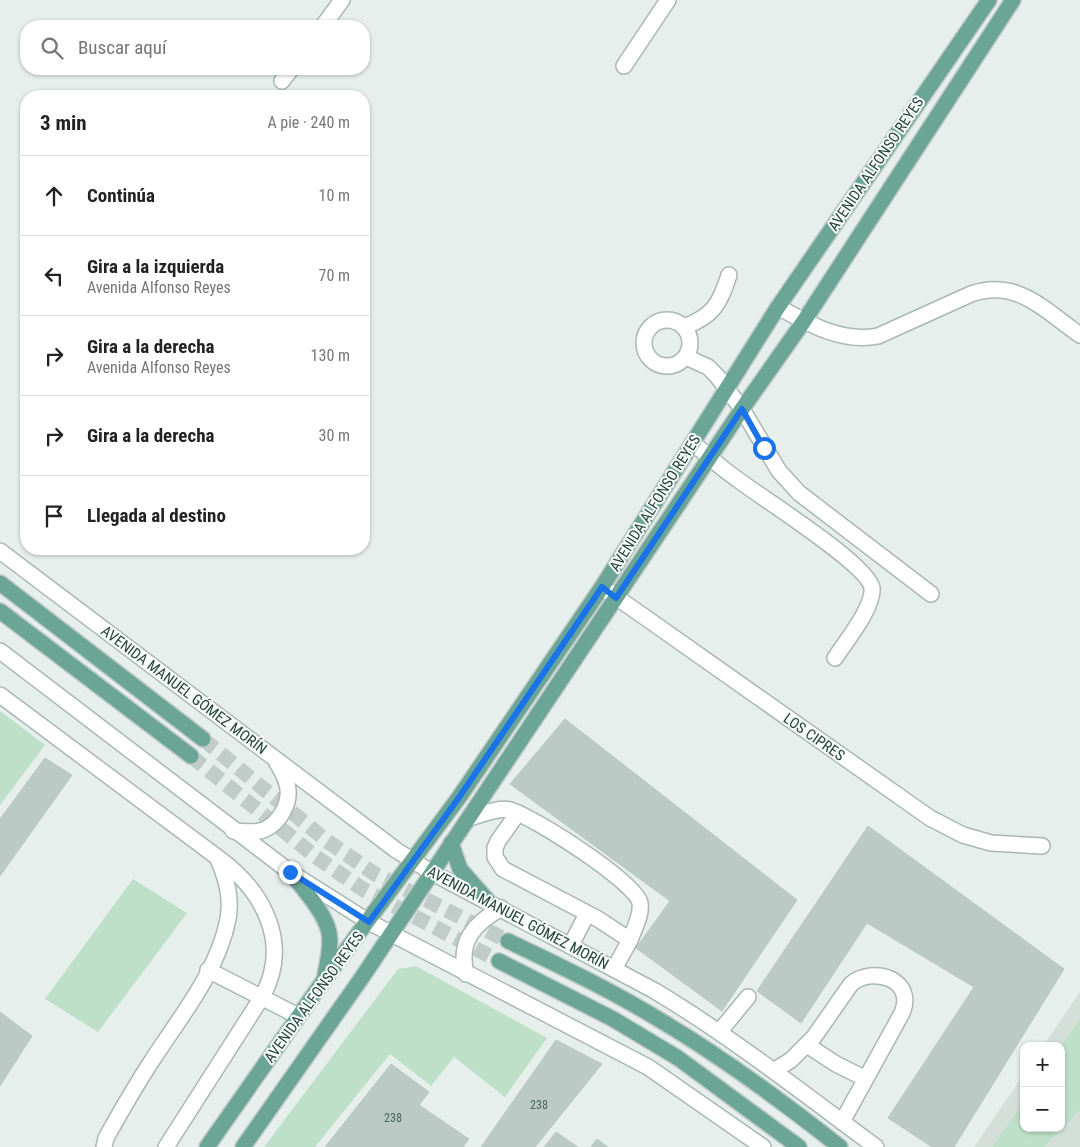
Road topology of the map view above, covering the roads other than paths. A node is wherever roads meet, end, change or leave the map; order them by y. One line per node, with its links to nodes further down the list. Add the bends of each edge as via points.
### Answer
1 (342, 0): 5 (street)
2 (668, 0): 6 (street)
3 (989, 0): 8 (main road, AVENIDA ALFONSO REYES)
4 (1013, 0): 9 (main road, AVENIDA ALFONSO REYES)
5 (327, 20)
6 (624, 66)
7 (729, 275): 10 (street, via 717,305 708,315)
8 (778, 307): 9 (street); 13 (main road, AVENIDA ALFONSO REYES)
9 (804, 321): 11 (street, via 846,337 867,338 971,294 994,288 1019,293); 14 (main road, AVENIDA ALFONSO REYES)
10 (684, 327): 12 (street, via 690,342); 12 (street, via 673,320 661,321 650,327 644,338 645,351 652,361 663,366 676,365)
11 (1080, 335)
12 (686, 358): 13 (street, via 708,367)
13 (727, 389): 14 (street); 15 (main road, AVENIDA ALFONSO REYES)
14 (742, 409): 16 (main road, AVENIDA ALFONSO REYES); 20 (street, via 779,471 799,493)
15 (693, 442): 16 (street); 19 (main road, AVENIDA ALFONSO REYES)
16 (710, 458): 21 (main road, AVENIDA ALFONSO REYES); 24 (street, via 865,574 872,587 871,602)
17 (0, 550): 28 (street, AVENIDA MANUEL GÓMEZ MORÍN)
18 (0, 583): 26 (main road, AVENIDA MANUEL GÓMEZ MORÍN)
19 (602, 587): 21 (street, LOS CIPRES); 35 (main road, AVENIDA ALFONSO REYES)
20 (931, 594)
21 (616, 598): 30 (main road, AVENIDA ALFONSO REYES); 33 (street, LOS CIPRES, via 930,818 963,835 991,843)
22 (0, 611): 27 (main road)
23 (0, 651): 31 (street)
24 (835, 658)
25 (0, 695): 34 (street)
26 (203, 739)
27 (191, 756)
28 (276, 760): 31 (street, via 287,783 289,796 285,809 270,827 260,831); 35 (street, AVENIDA MANUEL GÓMEZ MORÍN)
29 (518, 813): 30 (street, via 508,810); 39 (street, via 494,848 498,863 512,875); 42 (street, via 569,842 633,892 640,901 641,911)
30 (468, 818): 32 (main road, AVENIDA ALFONSO REYES)
31 (233, 831): 36 (street)
32 (451, 843): 37 (main road, AVENIDA ALFONSO REYES); 38 (main road, via 460,868)
33 (1042, 846)
34 (217, 857): 47 (street, via 229,894 228,918); 50 (street, via 245,879 268,919 275,965)
35 (413, 861): 37 (street, AVENIDA MANUEL GÓMEZ MORÍN); 40 (main road, AVENIDA ALFONSO REYES)
36 (290, 872): 40 (street); 49 (main road, via 329,931 330,948)
37 (431, 872): 38 (street, AVENIDA MANUEL GÓMEZ MORÍN); 41 (main road, AVENIDA ALFONSO REYES)
38 (494, 905): 44 (street, AVENIDA MANUEL GÓMEZ MORÍN); 48 (street, via 470,935 462,959)
39 (587, 914): 42 (street); 44 (street)
40 (369, 922): 41 (street); 49 (main road, AVENIDA ALFONSO REYES)
41 (391, 934): 48 (street); 62 (main road, AVENIDA ALFONSO REYES)
42 (630, 940): 46 (street)
43 (508, 941): 64 (main road, AVENIDA MANUEL GÓMEZ MORÍN, via 593,982 664,1022 760,1084)
44 (571, 945): 46 (street, AVENIDA MANUEL GÓMEZ MORÍN)
45 (499, 960): 63 (main road, via 662,1048)
46 (614, 969): 53 (street, AVENIDA MANUEL GÓMEZ MORÍN, via 655,990)
47 (208, 970): 50 (street); 59 (street, via 201,986 137,1083)
48 (466, 974): 58 (street, via 648,1067)
49 (324, 980): 52 (main road, AVENIDA ALFONSO REYES)
50 (262, 997): 52 (street); 60 (street)
51 (748, 997): 53 (street)
52 (298, 1016): 61 (main road, AVENIDA ALFONSO REYES)
53 (720, 1031): 55 (street, AVENIDA MANUEL GÓMEZ MORÍN)
54 (807, 1046): 55 (street); 56 (street); 56 (street, via 851,984 868,975 890,980 901,987 906,1003)
55 (774, 1070): 57 (street, AVENIDA MANUEL GÓMEZ MORÍN)
56 (864, 1078): 57 (street)
57 (842, 1122): 65 (street, AVENIDA MANUEL GÓMEZ MORÍN)
58 (757, 1145)
59 (104, 1147)
60 (166, 1147)
61 (207, 1147)
62 (243, 1147)
63 (799, 1147)
64 (840, 1147)
65 (876, 1147)

